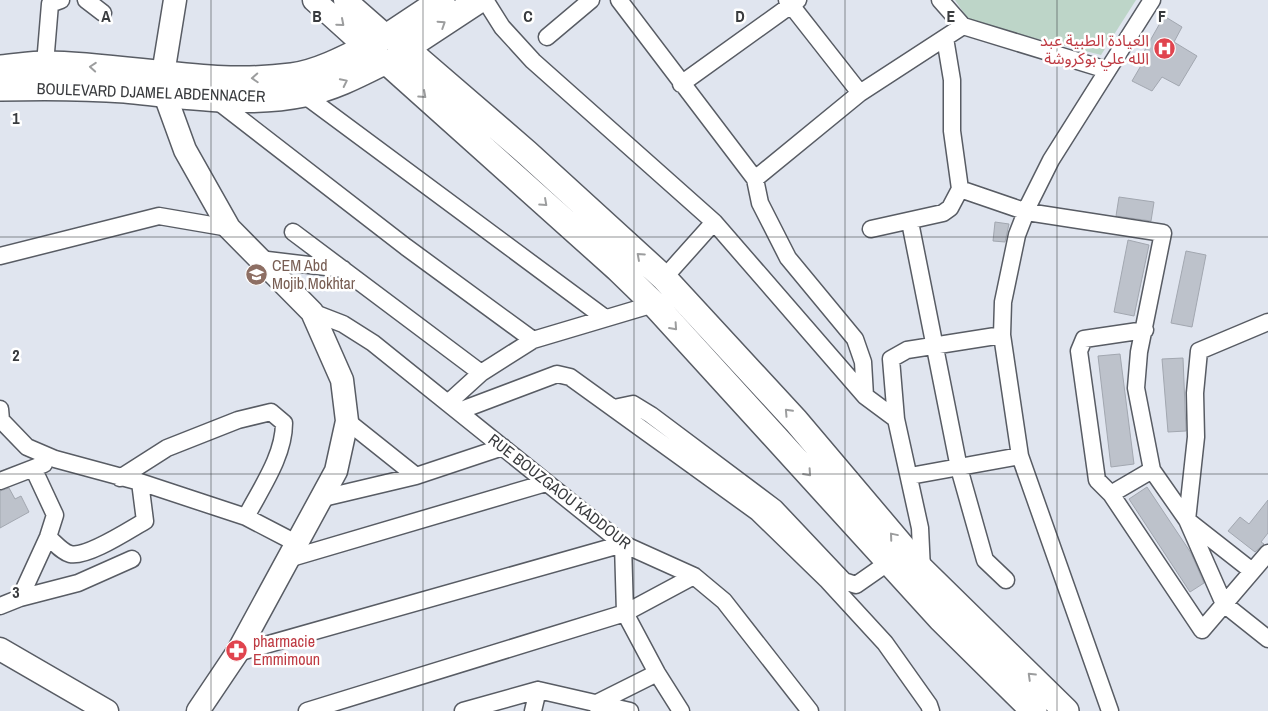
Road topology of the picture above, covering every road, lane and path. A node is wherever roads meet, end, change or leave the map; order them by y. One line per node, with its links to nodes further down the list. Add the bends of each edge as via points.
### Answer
1 (61, 0): 19 (street, via 50,4)
2 (86, 0): 14 (street)
3 (175, 0): 22 (street)
4 (314, 0): 18 (street, one-way to 18)
5 (345, 0): 18 (street)
6 (442, 0): 18 (main road)
7 (479, 0): 18 (main road, one-way to 7)
8 (486, 0): 31 (street, via 502,27 533,61)
9 (590, 0): 16 (street)
10 (619, 0): 23 (street)
11 (940, 0): 15 (street)
12 (1152, 0): 21 (street)
13 (792, 2): 23 (street); 26 (street)
14 (103, 13)
15 (963, 26): 17 (street); 21 (street)
16 (547, 37)
17 (945, 38): 26 (street); 29 (street, via 952,80 952,131)
18 (387, 48): 24 (main road, BOULEVARD DJAMEL ABDENNACER, via 336,86); 39 (main road, one-way to 18, via 527,153); 40 (main road, one-way to 40)
19 (45, 64): 20 (main road, BOULEVARD DJAMEL ABDENNACER); 22 (main road, BOULEVARD DJAMEL ABDENNACER, one-way to 19)
20 (0, 68)
21 (1107, 70): 30 (street, via 1051,160)
22 (164, 84): 24 (main road, BOULEVARD DJAMEL ABDENNACER, one-way to 22, via 249,78); 25 (main road, BOULEVARD DJAMEL ABDENNACER, via 124,90); 27 (main road, BOULEVARD DJAMEL ABDENNACER); 33 (street, via 185,150)
23 (682, 84): 28 (street)
24 (298, 85): 27 (main road, BOULEVARD DJAMEL ABDENNACER, via 244,99); 42 (street)
25 (0, 88)
26 (860, 94): 28 (street)
27 (213, 97): 46 (street, via 406,247)
28 (755, 179): 49 (street, via 760,203 788,258 855,339 863,362)
29 (960, 189): 30 (street); 32 (street, via 950,208 943,213)
30 (1027, 212): 44 (street, via 1162,233); 45 (street, via 1017,235 1010,267 1003,302)
31 (714, 222): 39 (street); 49 (street)
32 (910, 222): 34 (street); 47 (street)
33 (229, 228): 36 (street, via 159,216); 37 (street)
34 (871, 229)
35 (293, 232): 38 (street)
36 (0, 256)
37 (259, 259): 38 (street); 41 (street)
38 (345, 269): 48 (street)
39 (664, 278): 77 (main road, one-way to 39, via 796,422)
40 (654, 304): 42 (street); 76 (main road, one-way to 76)
41 (312, 312): 50 (street, RUE BOUZGAOU KADDOUR, via 343,324 373,343); 54 (street, via 342,380)
42 (605, 318): 46 (street)
43 (1268, 322): 70 (street, via 1199,351 1195,392 1196,437)
44 (1145, 330): 60 (street, via 1139,352 1136,388); 67 (street, via 1084,339 1079,351 1097,480)
45 (1002, 335): 47 (street); 56 (street)
46 (533, 340): 48 (street)
47 (935, 346): 53 (street, via 907,350 891,359); 58 (street)
48 (481, 373): 50 (street)
49 (865, 396): 53 (street)
50 (453, 407): 51 (street, via 557,374 570,377); 55 (street, RUE BOUZGAOU KADDOUR)
51 (614, 408): 76 (street, via 633,404 674,432 774,508 844,581 856,585); 91 (street, via 757,512 828,581 885,643)
52 (0, 416): 57 (street, via 27,448)
53 (896, 419): 62 (street)
54 (347, 422): 61 (street); 68 (street, via 336,471)
55 (503, 447): 61 (street); 66 (street, RUE BOUZGAOU KADDOUR)
56 (1020, 456): 58 (street); 102 (street)
57 (55, 458): 59 (street); 63 (street)
58 (959, 468): 62 (street); 80 (street, via 985,560)
59 (34, 470): 64 (street); 71 (street, via 55,515)
60 (1152, 470): 67 (street); 70 (street)
61 (416, 476): 68 (street)
62 (910, 476): 77 (street, via 920,528)
63 (120, 478): 65 (street); 69 (street, via 167,448 238,420 271,412 284,423 284,436)
64 (0, 481)
65 (140, 482): 69 (street); 71 (street, via 145,521 77,555 67,553)
66 (546, 483): 72 (street, RUE BOUZGAOU KADDOUR); 73 (street)
67 (1111, 494): 82 (street, via 1202,630)
68 (318, 499): 73 (street)
69 (246, 517): 73 (street)
70 (1187, 520): 78 (street); 82 (street)
71 (48, 538): 81 (street)
72 (624, 544): 79 (street, RUE BOUZGAOU KADDOUR); 84 (street); 87 (street)
73 (292, 551): 87 (street)
74 (1268, 553): 78 (street)
75 (132, 559): 81 (street, via 78,583)
76 (889, 562): 100 (main road)
77 (922, 570): 101 (main road, one-way to 77)
78 (1252, 572): 82 (street)
79 (694, 576): 84 (street); 99 (street, RUE BOUZGAOU KADDOUR, via 724,601)
80 (1006, 580)
81 (20, 598): 83 (street)
82 (1224, 604): 85 (street)
83 (0, 606)
84 (626, 613): 88 (street); 94 (street)
85 (1268, 639)
86 (0, 649): 92 (street)
87 (237, 653): 93 (street)
88 (657, 672): 90 (street); 98 (street)
89 (538, 690): 90 (street); 95 (street); 96 (street)
90 (598, 707): 97 (street)
91 (927, 709)
92 (107, 711)
93 (198, 711)
94 (307, 711)
95 (463, 711)
96 (533, 711)
97 (630, 711)
98 (681, 711)
99 (810, 711)
100 (1034, 711)
101 (1066, 711)
102 (1110, 711)

